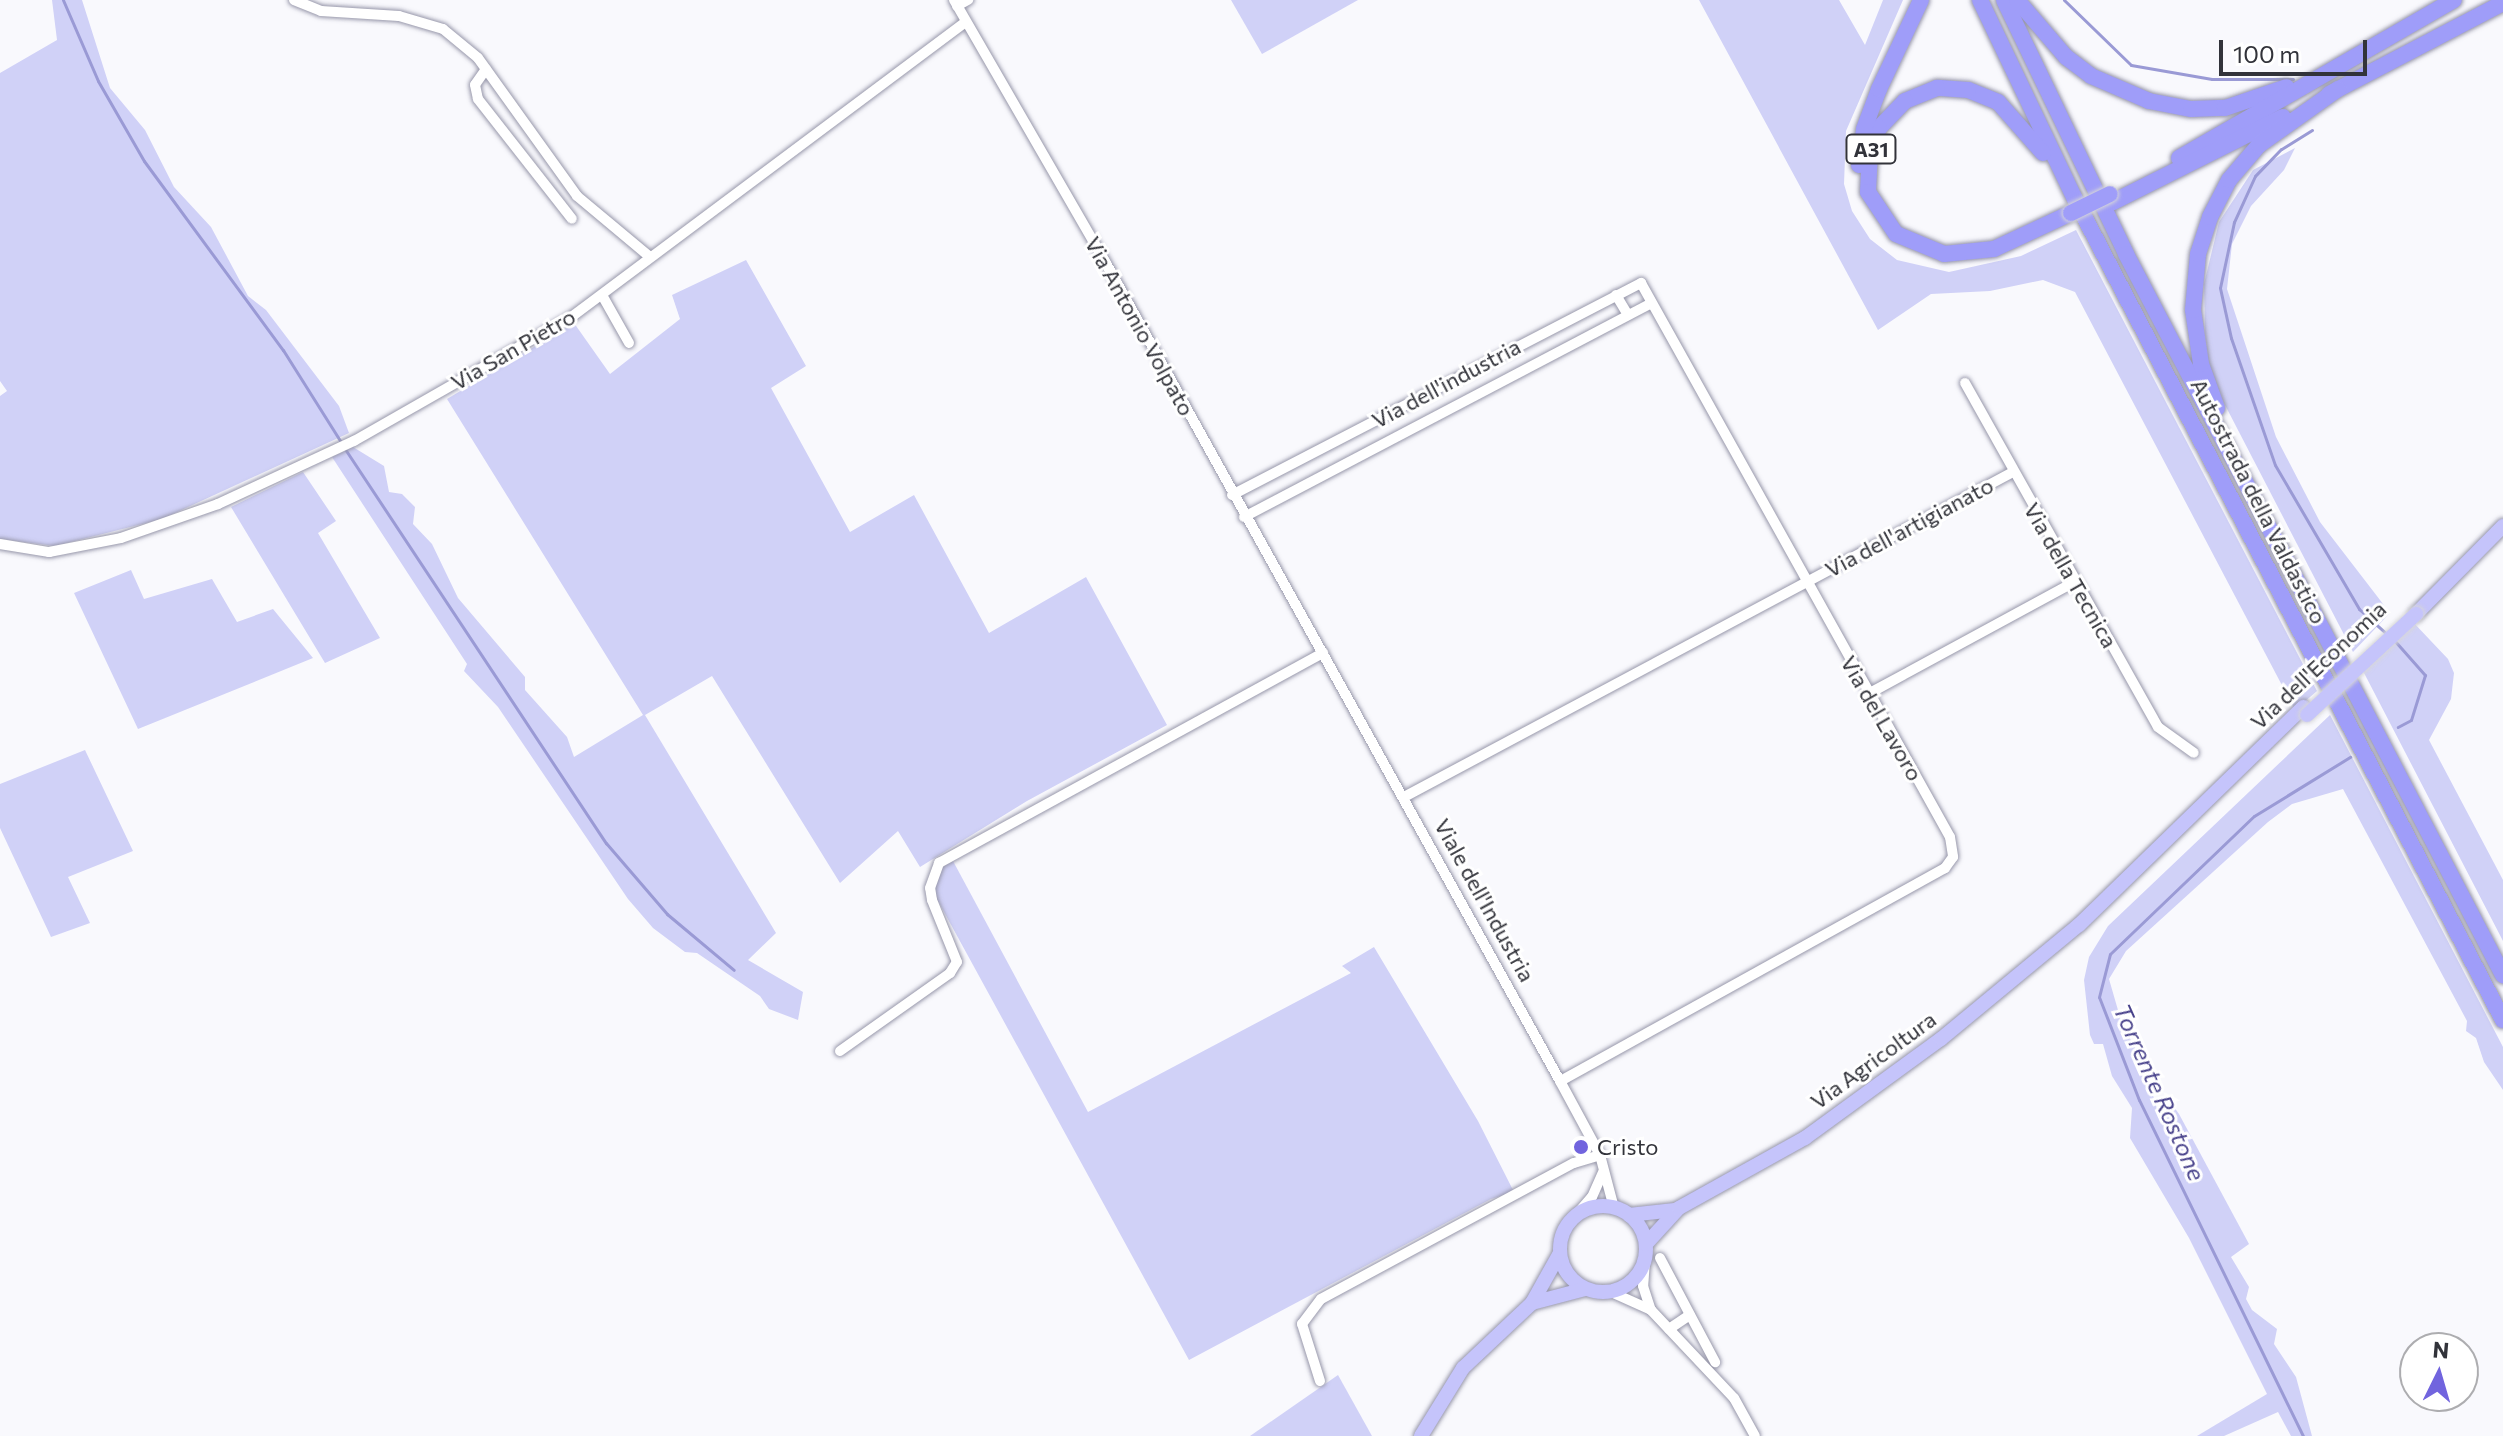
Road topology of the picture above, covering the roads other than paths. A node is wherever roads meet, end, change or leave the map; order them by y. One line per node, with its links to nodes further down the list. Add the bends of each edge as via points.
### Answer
1 (294, 0): 12 (street, via 321,11 399,16 443,29)
2 (968, 0): 8 (street)
3 (1921, 0): 15 (highway, A31, via 1879,89 1860,145 1860,191 1872,222 1908,254 1950,263 2001,256)
4 (1980, 0): 15 (highway, Autostrada della Valdastico)
5 (2004, 0): 33 (highway, Autostrada della Valdastico, via 2126,254)
6 (2017, 0): 11 (highway, A31, via 2053,44 2091,76 2170,106 2225,108)
7 (2454, 0): 11 (highway, A31)
8 (956, 3): 10 (street, Via Antonio Volpato)
9 (2503, 3): 13 (highway, A31)
10 (966, 22): 17 (street, Via San Pietro); 25 (street, Via Antonio Volpato)
11 (2362, 53): 14 (highway, A31)
12 (486, 69): 16 (street, via 475,85 478,99); 17 (street, via 577,196)
13 (2338, 89): 14 (highway, A31); 33 (highway, A31, via 2259,145 2229,180 2203,235 2193,310 2211,392 2337,641)
14 (2112, 198): 15 (highway, A31, bridge)
15 (2073, 211): 15 (highway, A31, via 1982,252 1956,255 1919,248 1896,234 1872,203 1867,179 1874,138 1894,110 1915,95 1947,87 1978,93 2014,116); 38 (highway, Autostrada della Valdastico)
16 (572, 219)
17 (650, 257): 18 (street, Via San Pietro)
18 (602, 295): 22 (street); 28 (street, Via San Pietro, via 354,441 218,504 121,538 49,552)
19 (1616, 295): 20 (street, Via dell'industria, via 1641,283); 21 (street); 25 (street, Via dell'industria)
20 (1651, 303): 21 (street, Via dell'industria); 30 (street)
21 (1628, 315): 26 (street, Via dell'industria)
22 (627, 342)
23 (1965, 383): 24 (street, Via della Tecnica)
24 (2013, 472): 29 (street, Via della Tecnica); 30 (street, Via dell'artigianato)
25 (1232, 495): 26 (street, Via Antonio Volpato)
26 (1244, 517): 31 (street, Via Antonio Volpato)
27 (2503, 526): 36 (main road, Via dell'Economia, bridge)
28 (0, 544)
29 (2074, 582): 32 (street); 34 (street, Via della Tecnica, via 2158,727)
30 (1805, 583): 32 (street, Via del Lavoro); 35 (street)
31 (1323, 653): 35 (street, Viale dell'Industria); 39 (street, via 939,863 930,888 957,962 950,973)
32 (1868, 694): 40 (street, Via del Lavoro, via 1950,837 1953,857 1945,868)
33 (2370, 722): 37 (highway, Autostrada della Valdastico)
34 (2194, 753)
35 (1404, 797): 40 (street, Viale dell'Industria)
36 (2079, 925): 44 (main road, Via Agricoltura, via 1941,1039 1805,1138)
37 (2503, 975)
38 (2503, 1020)
39 (840, 1051)
40 (1560, 1081): 41 (street, Viale dell'Industria)
41 (1600, 1155): 42 (street, Viale dell'Industria); 57 (street, via 1574,1163 1321,1299 1302,1324)
42 (1604, 1170): 43 (street, Viale dell'Industria); 46 (street, via 1592,1197)
43 (1614, 1208): 45 (main road); 46 (main road, via 1589,1209)
44 (1679, 1208): 45 (main road, Via Agricoltura); 47 (main road, Via Agricoltura)
45 (1629, 1215): 47 (main road)
46 (1570, 1222): 48 (main road)
47 (1646, 1244): 49 (main road)
48 (1560, 1253): 50 (main road, via 1568,1274); 52 (main road)
49 (1652, 1259): 51 (main road, via 1633,1281); 53 (street, via 1643,1286); 54 (street)
50 (1585, 1289): 51 (main road); 52 (main road)
51 (1611, 1292): 53 (street)
52 (1532, 1303): 58 (main road, via 1463,1368)
53 (1651, 1310): 55 (street)
54 (1690, 1315): 55 (street); 56 (street)
55 (1669, 1329): 59 (street, via 1734,1398)
56 (1715, 1362)
57 (1320, 1381)
58 (1421, 1436)
59 (1755, 1436)

